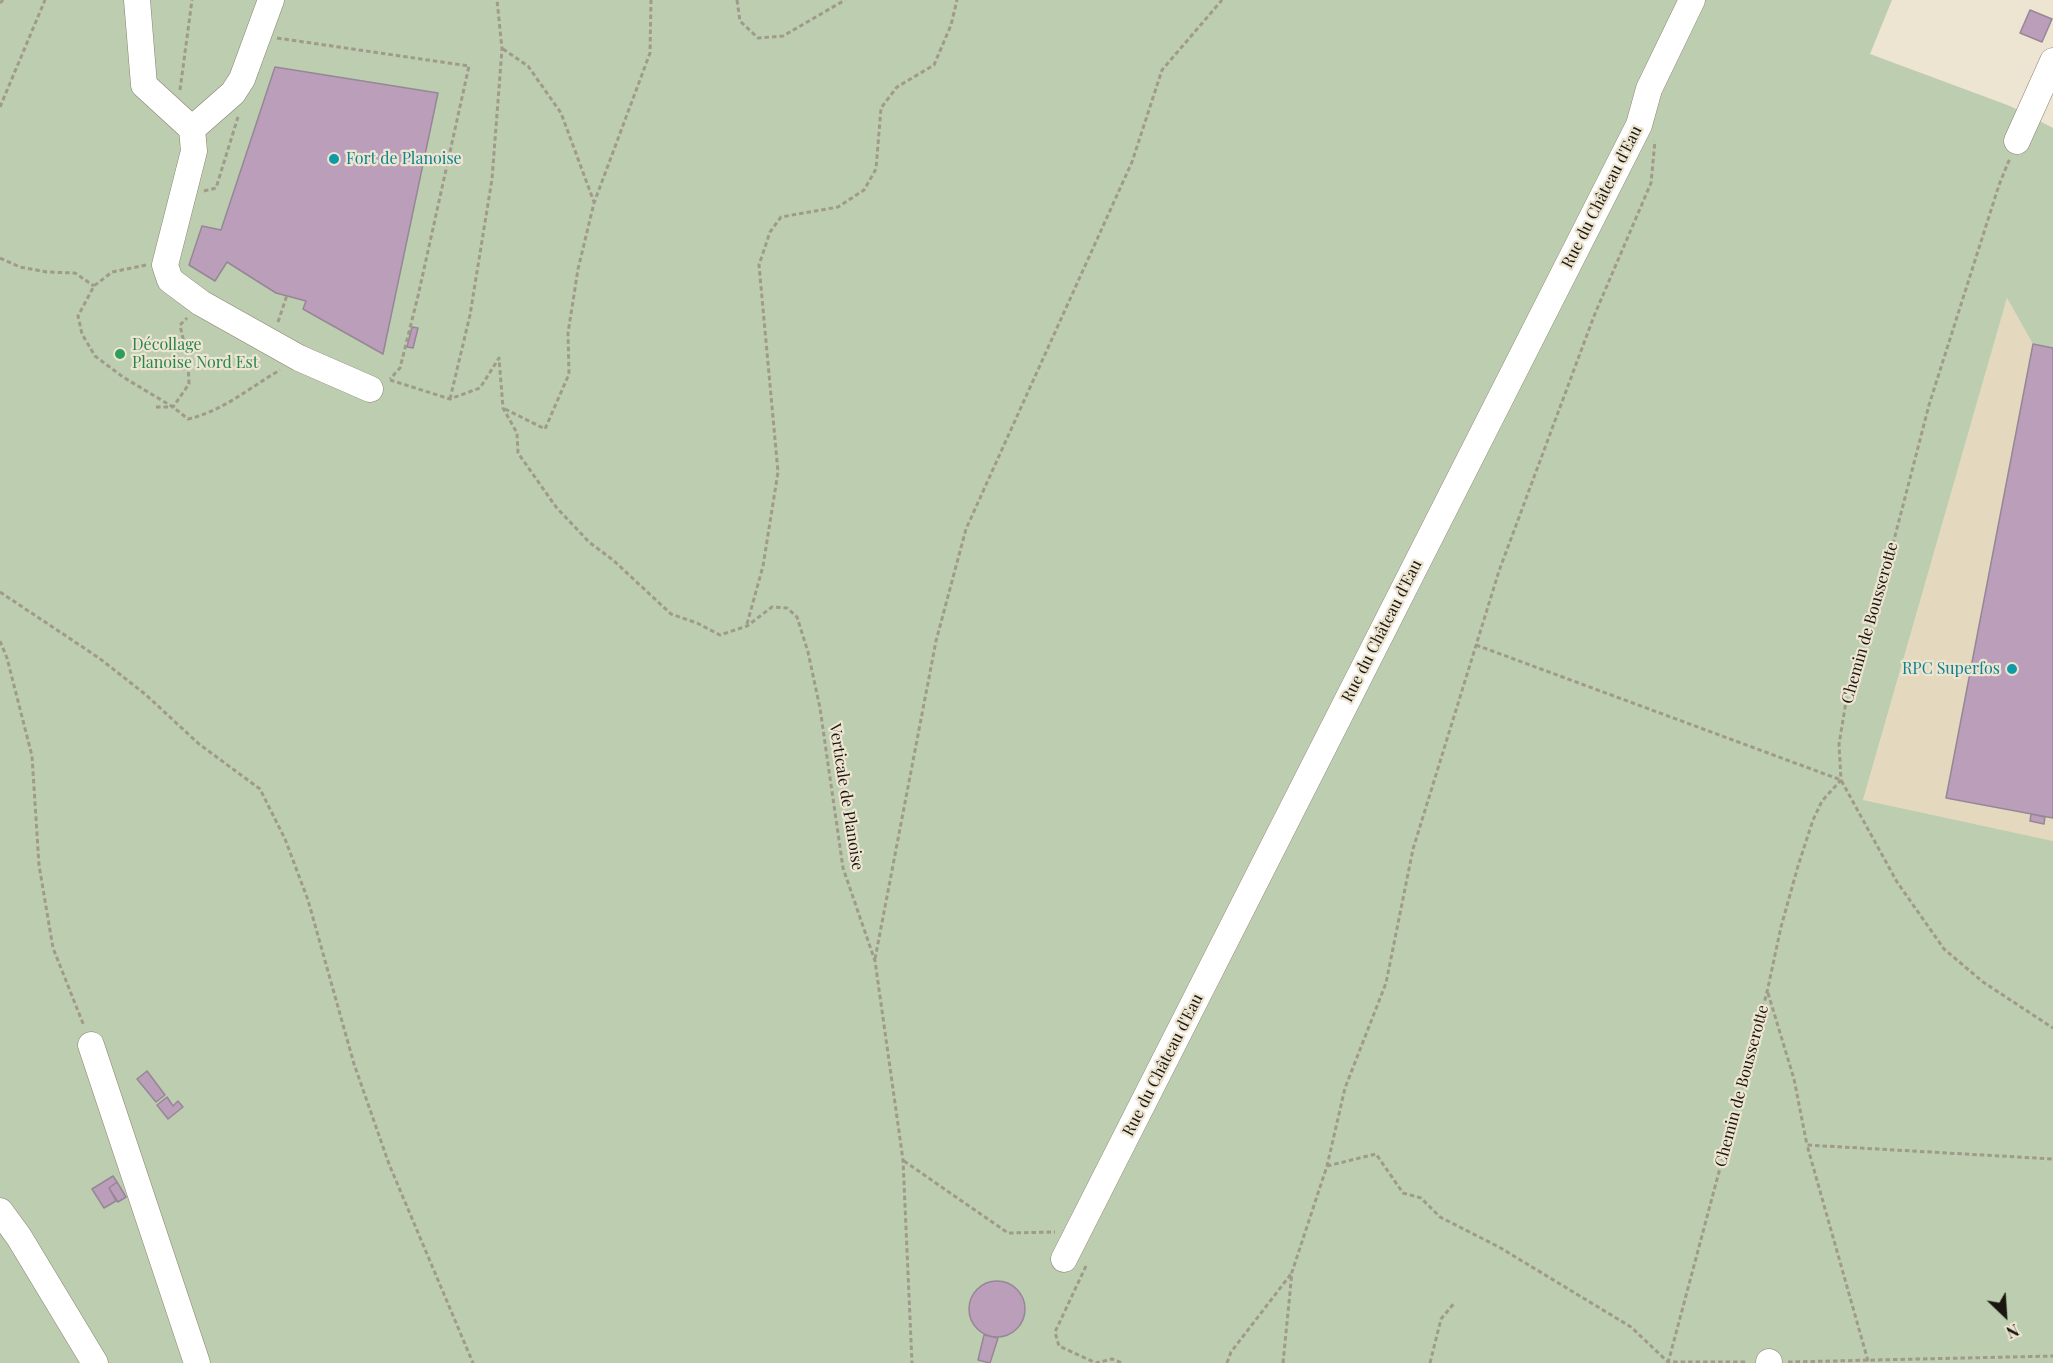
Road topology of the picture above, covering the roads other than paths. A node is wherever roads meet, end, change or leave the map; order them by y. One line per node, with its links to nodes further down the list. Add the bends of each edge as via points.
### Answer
1 (137, 0): 5 (street, via 144,85)
2 (271, 0): 5 (street, via 242,79 233,93)
3 (1692, 0): 10 (street, Rue du Château d'Eau, via 1649,89 1639,125)
4 (2053, 61): 6 (street)
5 (192, 129): 7 (street, via 194,151 165,265 170,280 201,303 299,358)
6 (2017, 141)
7 (370, 389)
8 (91, 1045): 12 (street)
9 (0, 1210): 11 (street)
10 (1071, 1246)
11 (95, 1363)
12 (196, 1363)

